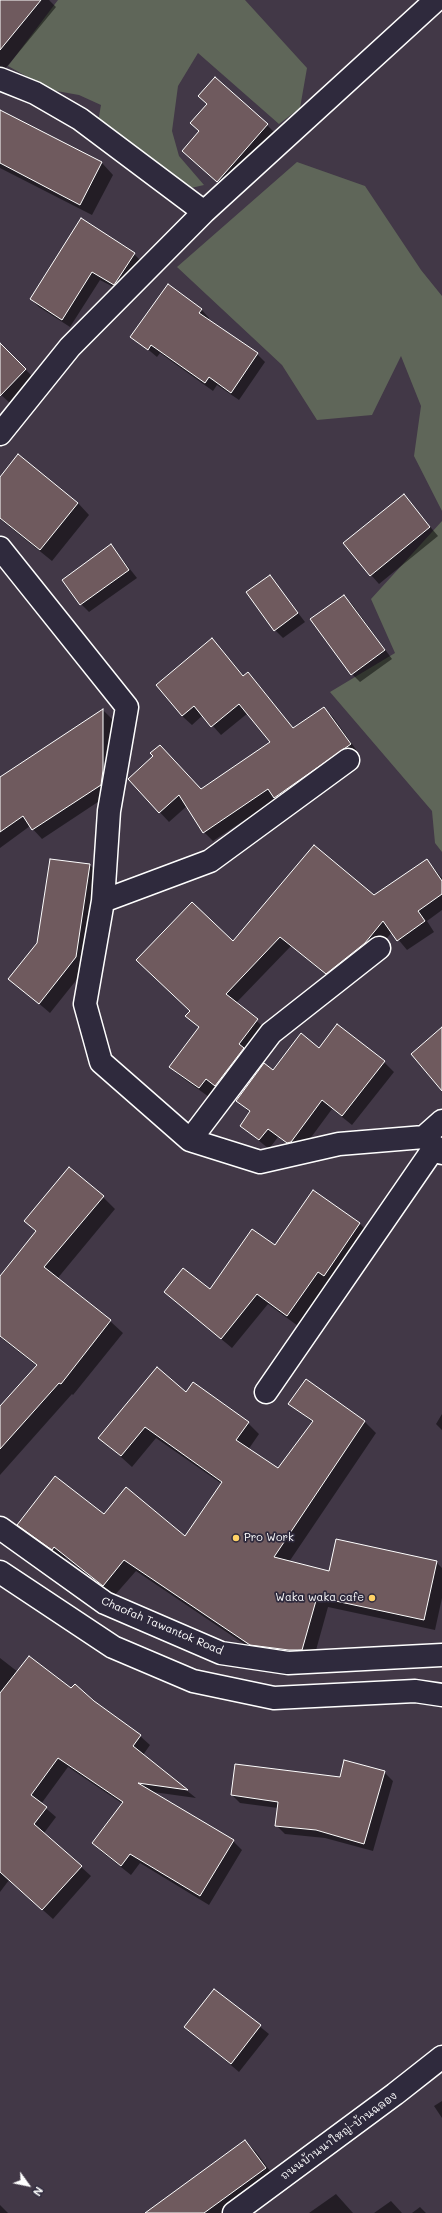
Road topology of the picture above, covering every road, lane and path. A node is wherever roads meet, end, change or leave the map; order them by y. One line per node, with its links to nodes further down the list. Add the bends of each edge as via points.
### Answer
1 (436, 0): 3 (street)
2 (0, 79): 3 (street, via 35,92 80,119)
3 (204, 212): 4 (street, via 70,347)
4 (0, 434)
5 (0, 548): 7 (street, via 127,706 109,811)
6 (348, 760): 7 (street, via 210,861)
7 (103, 901): 10 (street, via 85,1004 101,1062)
8 (378, 948): 10 (street, via 271,1033)
9 (442, 1121): 11 (street)
10 (190, 1140): 11 (street, via 260,1162 339,1144)
11 (433, 1146): 12 (street)
12 (266, 1392)
13 (0, 1528): 15 (street, Chaofah Tawantok Road, via 105,1603 221,1653 288,1664)
14 (0, 1572): 16 (street, via 113,1647 193,1682 274,1698 415,1691)
15 (442, 1655)
16 (442, 1695)
17 (442, 2057): 18 (street, ถนนบ้านนาใหญ่-บ้านฉลอง)
18 (234, 2213)

